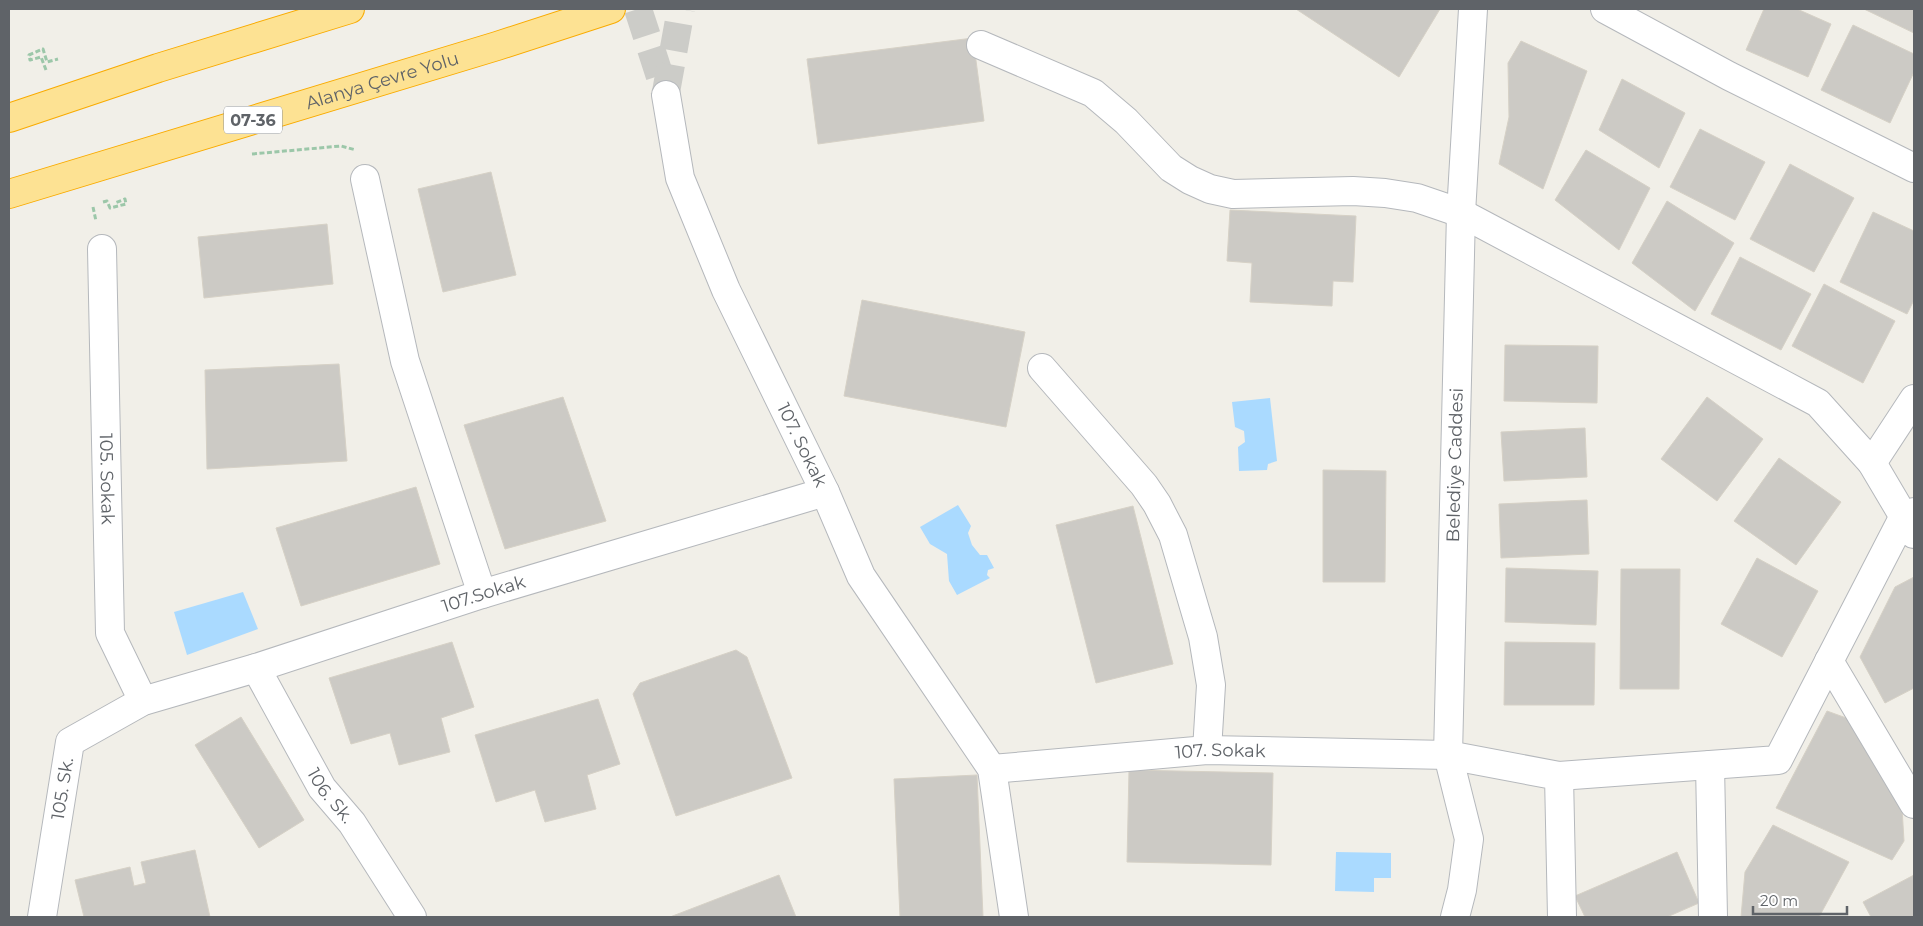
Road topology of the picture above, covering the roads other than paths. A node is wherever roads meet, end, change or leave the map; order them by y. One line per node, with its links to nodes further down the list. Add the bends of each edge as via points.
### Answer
1 (350, 9): 7 (highway)
2 (611, 9): 10 (highway, Alanya Çevre Yolu / 07-36)
3 (1473, 9): 11 (street, Belediye Caddesi)
4 (1605, 9): 8 (street, via 1729,76)
5 (981, 45): 11 (street, via 1093,93 1172,168 1210,189 1240,194 1385,193 1416,198)
6 (666, 96): 16 (street, 107. Sokak, via 680,178 726,290)
7 (9, 118)
8 (1914, 168)
9 (365, 179): 18 (street, via 405,361)
10 (9, 194)
11 (1461, 214): 15 (street, via 1818,403); 23 (street, Belediye Caddesi)
12 (102, 249): 21 (street, 105. Sokak, via 110,632)
13 (1042, 368): 22 (street, via 1144,485 1173,535 1203,637 1211,685)
14 (1914, 398): 15 (street)
15 (1872, 463): 17 (street)
16 (825, 492): 18 (street, 107.Sokak); 25 (street, 107. Sokak, via 861,576)
17 (1911, 521): 19 (street)
18 (482, 594): 20 (street, 107.Sokak)
19 (1829, 661): 24 (street, 107. Sokak, via 1778,760); 27 (street)
20 (256, 668): 21 (street, 107.Sokak); 29 (street, 106. Sk., via 322,788 352,824)
21 (142, 701): 28 (street, 105. Sk., via 70,742)
22 (1207, 750): 23 (street, 107. Sokak); 25 (street, 107. Sokak)
23 (1448, 755): 26 (street, 107. Sokak); 31 (street, Belediye Caddesi, via 1469,840)
24 (1710, 765): 26 (street, 107. Sokak); 33 (street)
25 (992, 769): 30 (street, 107. Sokak)
26 (1559, 776): 32 (street)
27 (1914, 804)
28 (42, 917)
29 (412, 917)
30 (1014, 917)
31 (1455, 917)
32 (1562, 917)
33 (1713, 917)

